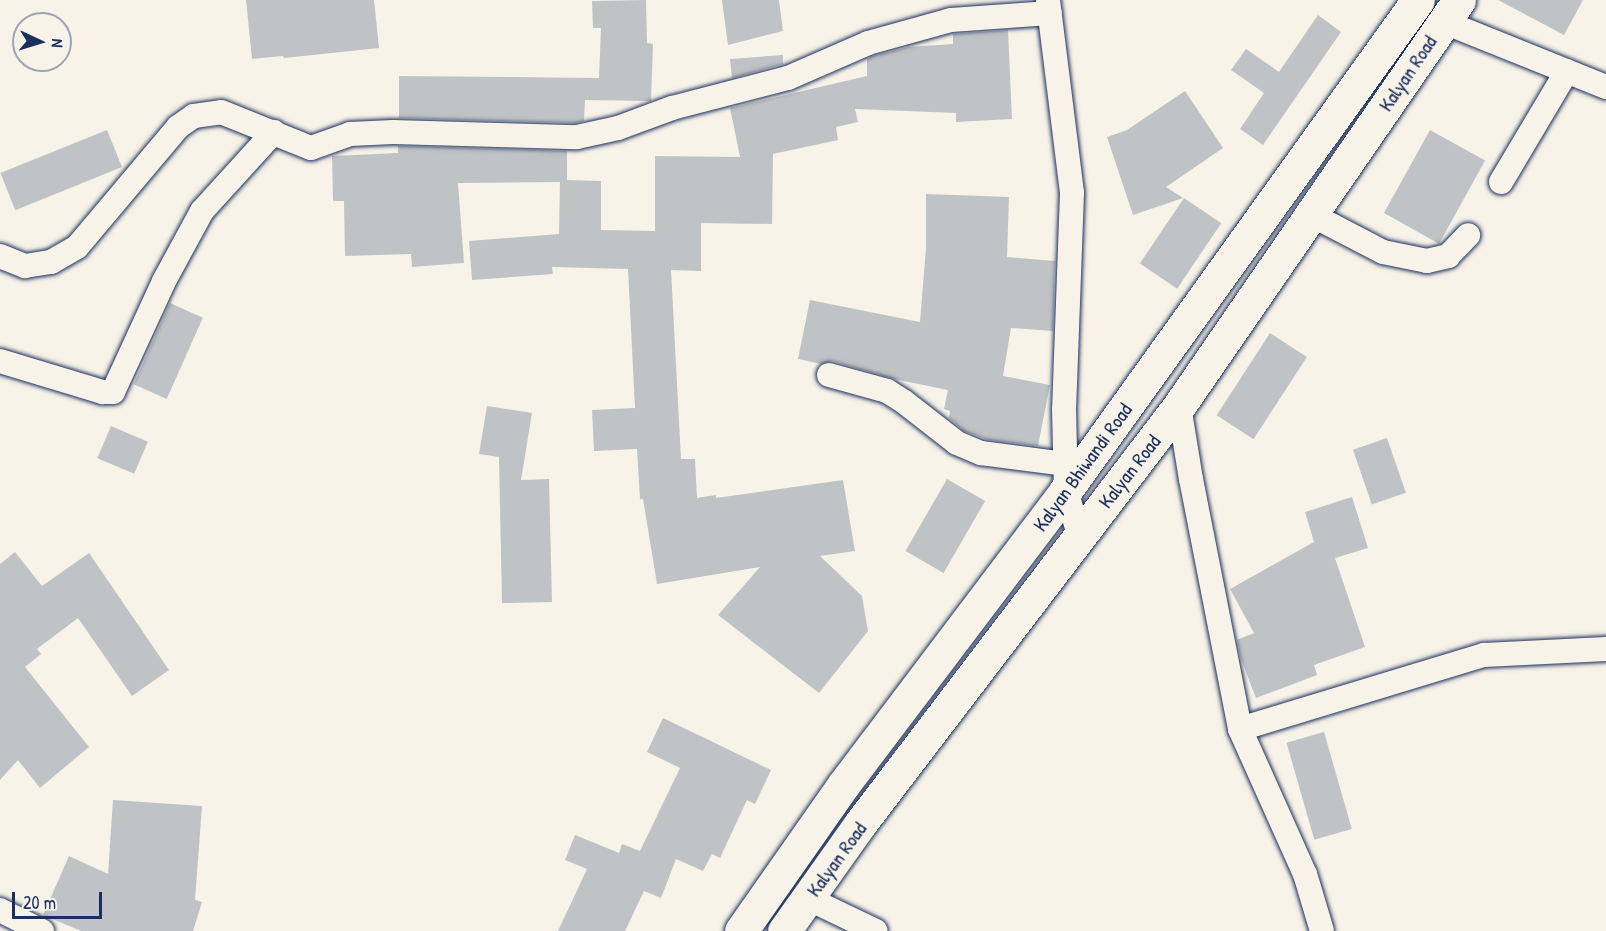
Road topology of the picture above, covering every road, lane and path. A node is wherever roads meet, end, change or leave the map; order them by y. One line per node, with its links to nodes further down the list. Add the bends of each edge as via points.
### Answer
1 (1049, 7): 5 (street, via 951,20 868,43 788,78 577,138 350,134 311,148); 13 (street, via 1072,193 1064,410)
2 (1440, 7): 3 (street); 7 (highway, Kalyan Road); 13 (highway, Kalyan Bhiwandi Road)
3 (1567, 71): 4 (street); 6 (street)
4 (1606, 87)
5 (274, 132): 9 (street, via 221,112 194,116 178,127 77,247 51,262 25,266); 10 (street, via 202,211 164,281 113,392)
6 (1502, 182)
7 (1310, 214): 8 (street, via 1383,252 1427,261 1448,256); 12 (highway, Kalyan Road)
8 (1468, 235)
9 (0, 256)
10 (0, 361)
11 (829, 375): 13 (street, via 887,391 957,443)
12 (1179, 406): 14 (highway, Kalyan Road); 16 (street)
13 (1066, 477): 14 (street); 20 (highway, Kalyan Bhiwandi Road)
14 (1079, 535): 17 (highway, Kalyan Road)
15 (1606, 649): 16 (street, via 1484,655)
16 (1240, 729): 23 (street, via 1305,873)
17 (807, 898): 21 (highway, Kalyan Road); 22 (street)
18 (0, 910): 19 (street)
19 (42, 931)
20 (741, 931)
21 (784, 931)
22 (876, 931)
23 (1322, 931)

